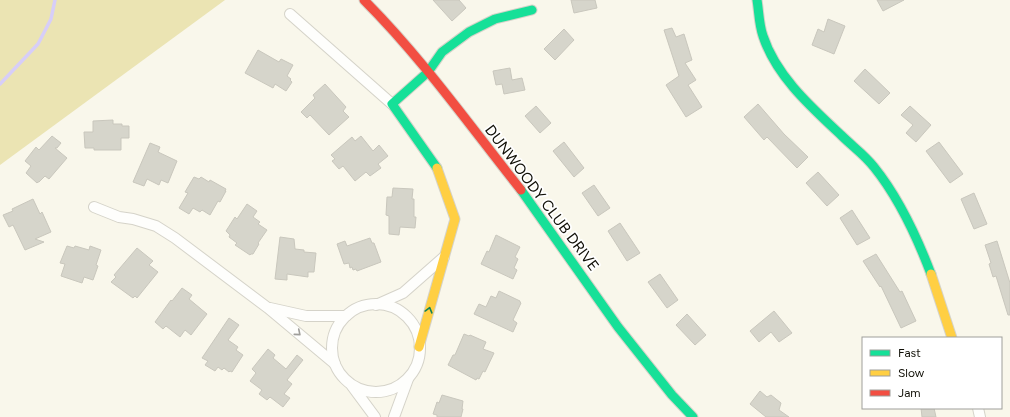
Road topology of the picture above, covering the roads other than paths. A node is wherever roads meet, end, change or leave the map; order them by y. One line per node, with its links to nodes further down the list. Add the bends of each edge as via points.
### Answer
1 (364, 0): 5 (street, DUNWOODY CLUB DRIVE)
2 (757, 0): 12 (street, via 763,35 784,75 798,94 877,170 896,202 928,266)
3 (532, 10): 5 (street, via 495,19 469,32 442,52)
4 (290, 14): 6 (street)
5 (428, 72): 6 (street); 19 (street, DUNWOODY CLUB DRIVE, via 529,200 618,327 672,395)
6 (392, 104): 8 (street, via 438,169 455,219)
7 (94, 207): 10 (street, via 119,217 156,226)
8 (444, 257): 9 (street, via 402,293); 13 (street, one-way to 8)
9 (376, 305): 11 (street, via 360,308); 13 (street, via 392,308 406,317 416,331)
10 (268, 308): 11 (street, via 306,316); 14 (street, one-way to 14)
11 (346, 316): 14 (street, via 333,337)
12 (952, 337)
13 (419, 347): 15 (street, via 417,364)
14 (335, 364): 16 (street)
15 (408, 378): 16 (street, via 394,388 382,391 368,391); 18 (street)
16 (352, 386): 17 (street)
17 (375, 417)
18 (394, 417)
19 (693, 417)

